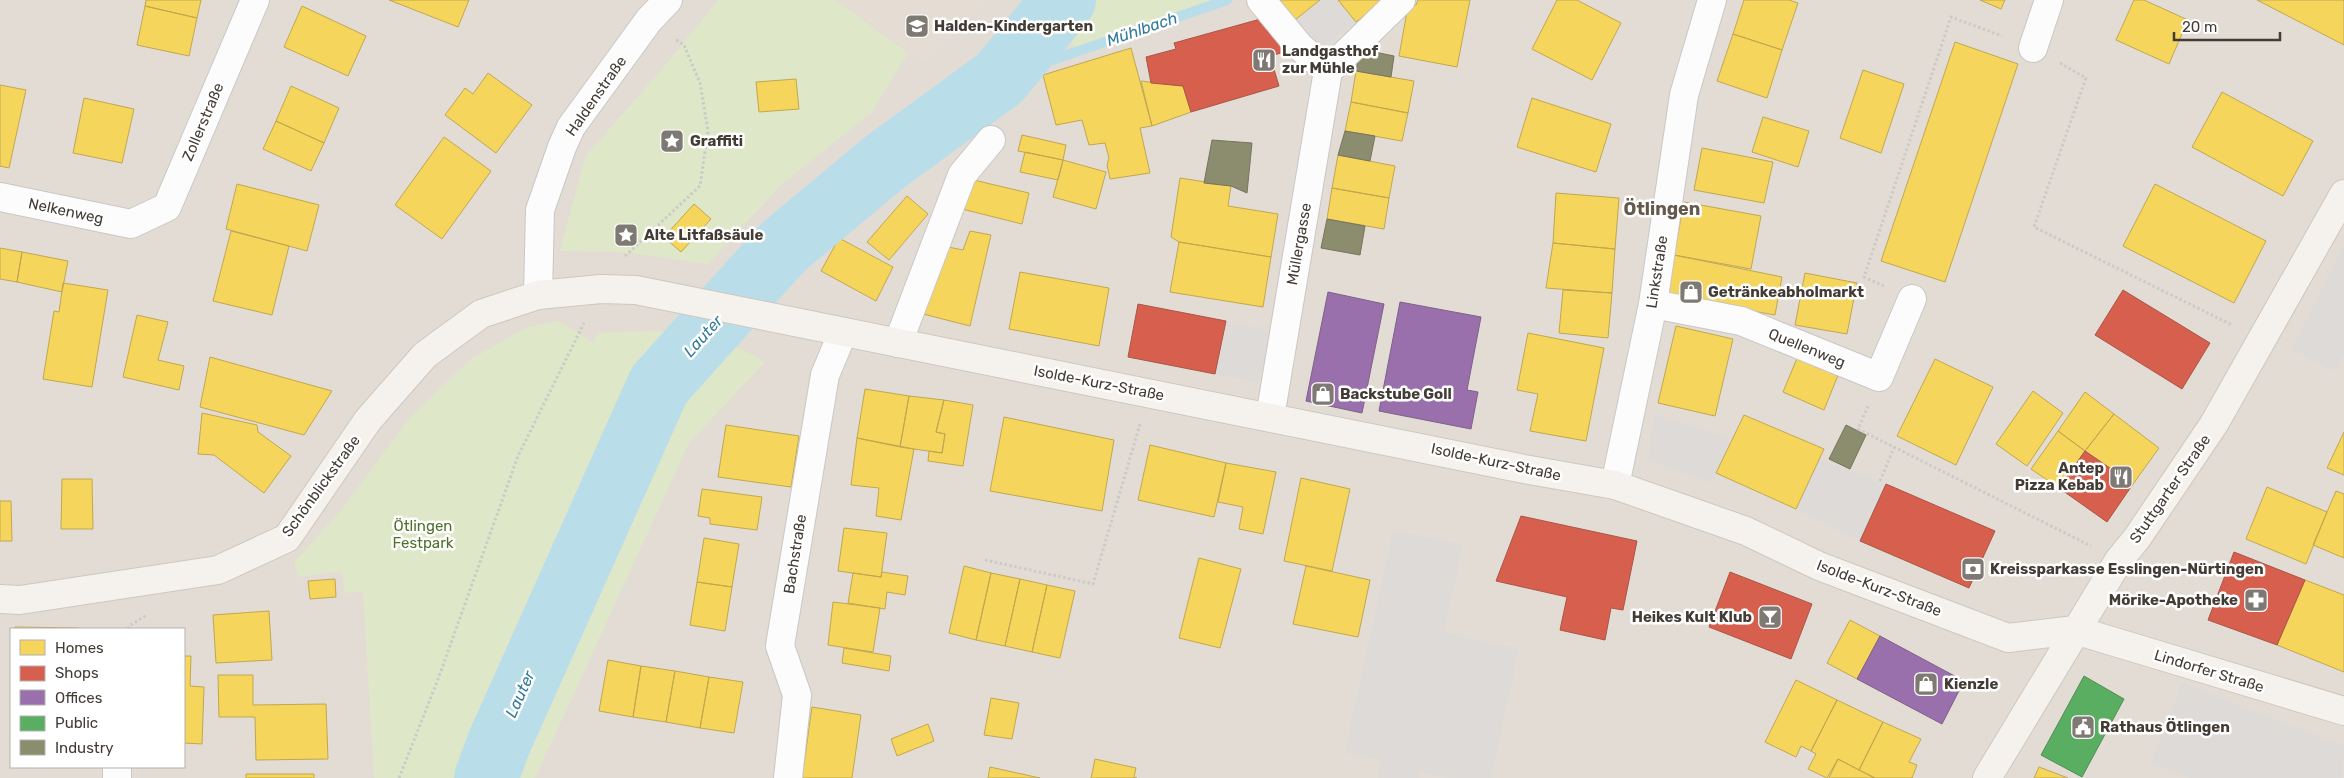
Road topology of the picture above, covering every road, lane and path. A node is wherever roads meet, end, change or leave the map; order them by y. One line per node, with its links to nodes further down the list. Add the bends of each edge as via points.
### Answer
1 (255, 0): 13 (street, Zollerstraße, via 167,207)
2 (668, 0): 7 (street, Haldenstraße)
3 (1261, 0): 9 (street, via 1299,46)
4 (1401, 0): 9 (street)
5 (1712, 0): 17 (street, Linkstraße, via 1684,95)
6 (2049, 0): 8 (street)
7 (645, 10): 14 (path, via 684,45 700,83 708,131 700,186 624,257); 15 (street, Haldenstraße, via 571,127 562,147 540,210)
8 (2033, 48): 16 (path, via 1951,17 1864,277); 19 (path, via 2086,78 2034,227)
9 (1328, 71): 23 (street, Müllergasse)
10 (991, 140): 20 (street, via 962,175)
11 (2344, 194): 19 (street, Stuttgarter Straße)
12 (0, 197): 13 (street, Nelkenweg)
13 (131, 224)
14 (601, 289): 15 (street, Isolde-Kurz-Straße); 18 (street, Isolde-Kurz-Straße, via 636,290); 32 (path, via 518,456)
15 (538, 295): 29 (street, Schönblickstraße, via 481,314 425,355 368,420 287,538 218,570 20,600)
16 (1912, 300): 21 (street)
17 (1653, 304): 21 (street, Quellenweg, via 1741,321); 26 (street, Linkstraße)
18 (843, 332): 20 (street, Isolde-Kurz-Straße); 33 (street, Bachstraße, via 825,375 780,646 797,695)
19 (2263, 341): 28 (street, Stuttgarter Straße, via 2214,424)
20 (898, 343): 22 (street, Isolde-Kurz-Straße)
21 (1879, 377): 24 (path, via 1858,430)
22 (1149, 393): 23 (street, Isolde-Kurz-Straße); 27 (path, via 1093,584)
23 (1270, 417): 26 (street, Isolde-Kurz-Straße)
24 (1894, 448): 25 (path); 28 (path)
25 (1880, 481)
26 (1615, 485): 30 (street, Isolde-Kurz-Straße, via 1746,531 1819,566 2008,638)
27 (985, 560)
28 (2119, 560): 30 (street, Stuttgarter Straße)
29 (0, 599)
30 (2075, 630): 31 (street, Lindorfer Straße); 34 (street, Stuttgarter Straße)
31 (2344, 711)
32 (399, 778)
33 (788, 778)
34 (1987, 778)

